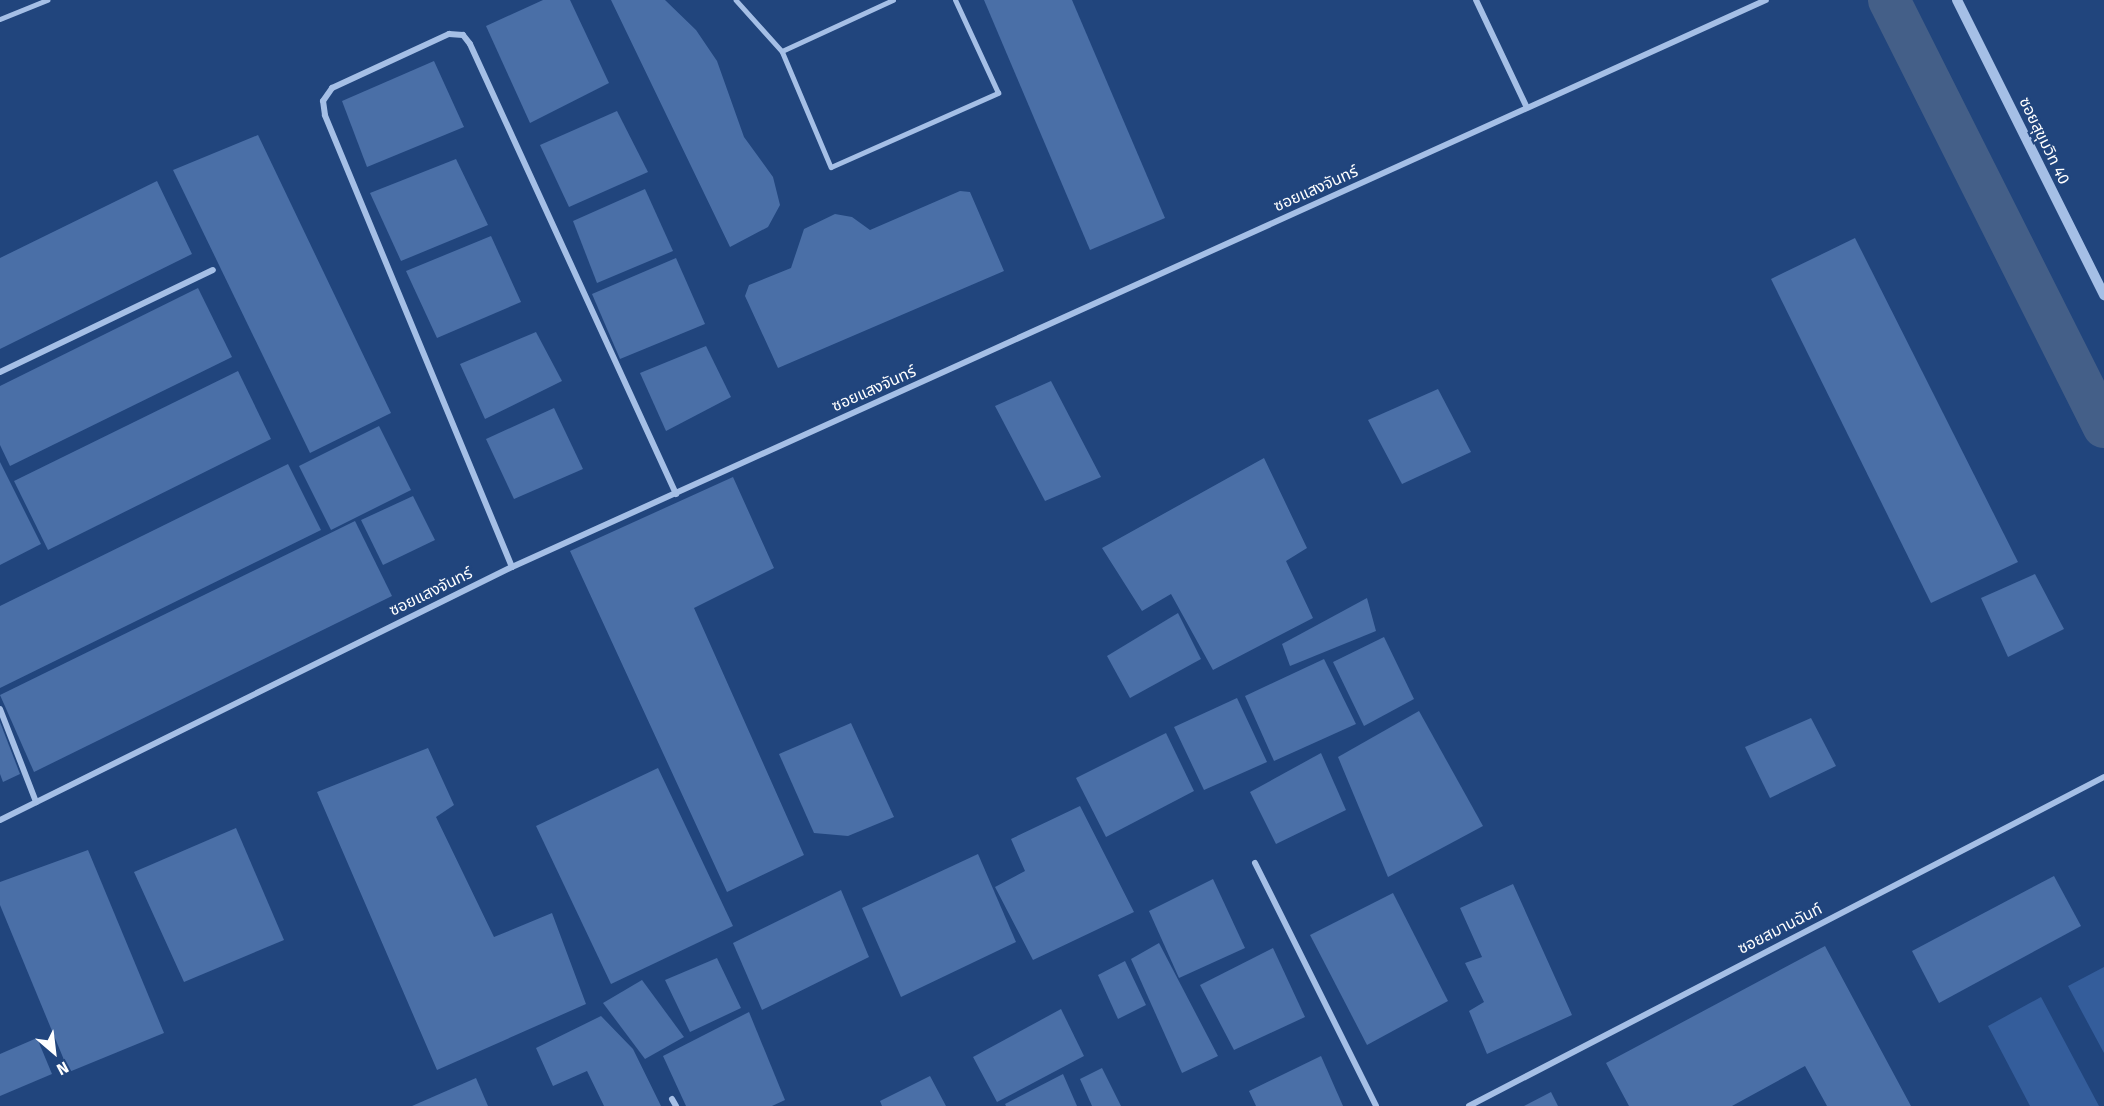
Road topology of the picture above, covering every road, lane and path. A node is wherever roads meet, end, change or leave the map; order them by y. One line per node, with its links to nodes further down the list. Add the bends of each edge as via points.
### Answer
1 (47, 0): 8 (lane)
2 (736, 0): 9 (lane)
3 (893, 0): 9 (lane)
4 (955, 0): 9 (lane, via 998,93 831,167)
5 (1476, 0): 10 (street)
6 (1766, 0): 10 (street, ซอยแสงจันทร์)
7 (1957, 0): 12 (street, ซอยสุขุมวิท 40)
8 (0, 19)
9 (782, 51)
10 (1527, 108): 14 (street, ซอยแสงจันทร์)
11 (213, 270): 13 (street)
12 (2104, 296)
13 (0, 372)
14 (676, 494): 15 (street, ซอยแสงจันทร์); 15 (street, via 470,44 463,35 449,34 332,88 323,101 325,115)
15 (512, 567): 18 (street, ซอยแสงจันทร์)
16 (0, 709): 18 (street)
17 (2104, 777): 22 (street, ซอยสมานฉันท์)
18 (36, 802): 19 (street, ซอยแสงจันทร์)
19 (0, 820)
20 (1255, 863): 21 (street)
21 (1376, 1106)
22 (1469, 1106)

